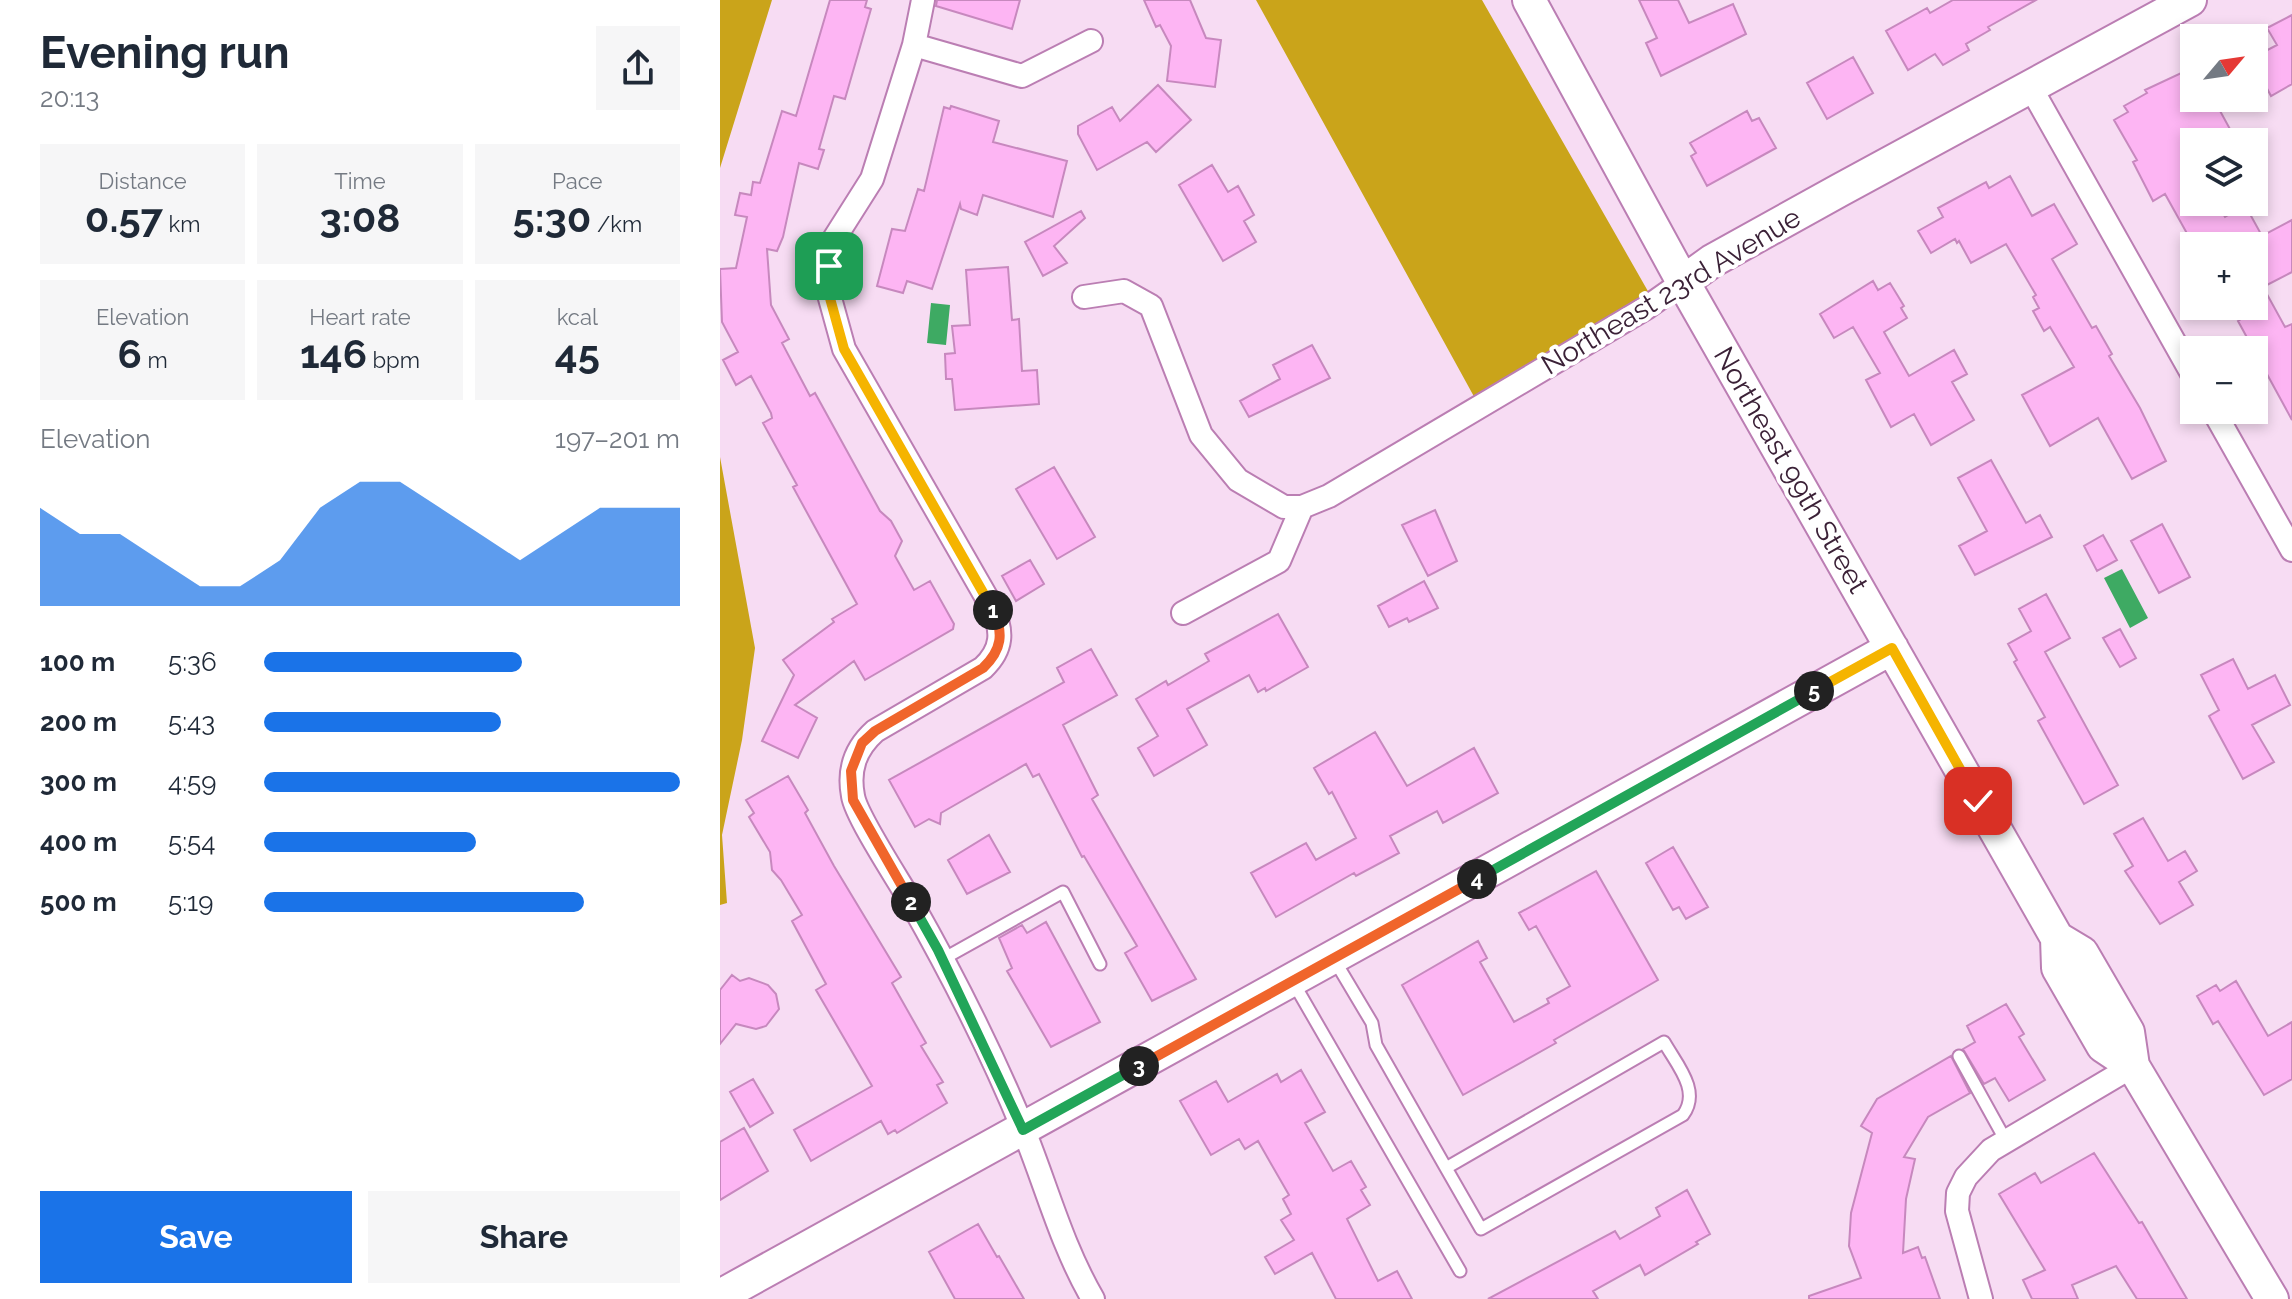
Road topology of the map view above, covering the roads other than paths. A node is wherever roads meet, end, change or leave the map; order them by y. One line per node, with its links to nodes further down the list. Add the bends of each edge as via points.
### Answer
1 (923, 0): 5 (street)
2 (1529, 0): 7 (street, Northeast 99th Street)
3 (2190, 0): 6 (street, Northeast 23rd Avenue)
4 (1091, 41): 5 (street, via 1022,76)
5 (914, 45): 15 (street, via 872,179 834,239 828,291 844,349 1001,626 997,655 875,731 862,743 851,771 853,800)
6 (2031, 88): 7 (street, Northeast 23rd Avenue, via 1712,261); 9 (street)
7 (1683, 282): 11 (street, Northeast 23rd Avenue, via 1329,496); 14 (street, Northeast 99th Street)
8 (1084, 297): 11 (street, via 1124,291 1151,306 1201,435 1238,480 1284,507)
9 (2180, 352)
10 (2221, 424): 12 (street)
11 (1302, 507): 13 (street, via 1279,561)
12 (2292, 550)
13 (1183, 613)
14 (1892, 648): 16 (street); 20 (street, Northeast 99th Street, via 2057,938 2058,968 2103,1046)
15 (943, 959): 17 (lane, via 1063,892); 21 (street)
16 (1334, 959): 18 (street); 23 (lane)
17 (1100, 964)
18 (1292, 981): 21 (street); 24 (lane)
19 (1959, 1056): 22 (lane)
20 (2133, 1066): 22 (street); 28 (street, Northeast 99th Street)
21 (1023, 1130): 25 (street); 26 (street, via 1073,1265)
22 (2006, 1141): 27 (street, via 1976,1162 1961,1184 1957,1211)
23 (1446, 1168): 23 (lane, via 1481,1229 1683,1115 1690,1105 1690,1087 1664,1042)
24 (1460, 1271)
25 (720, 1296)
26 (1093, 1299)
27 (1981, 1299)
28 (2272, 1299)

